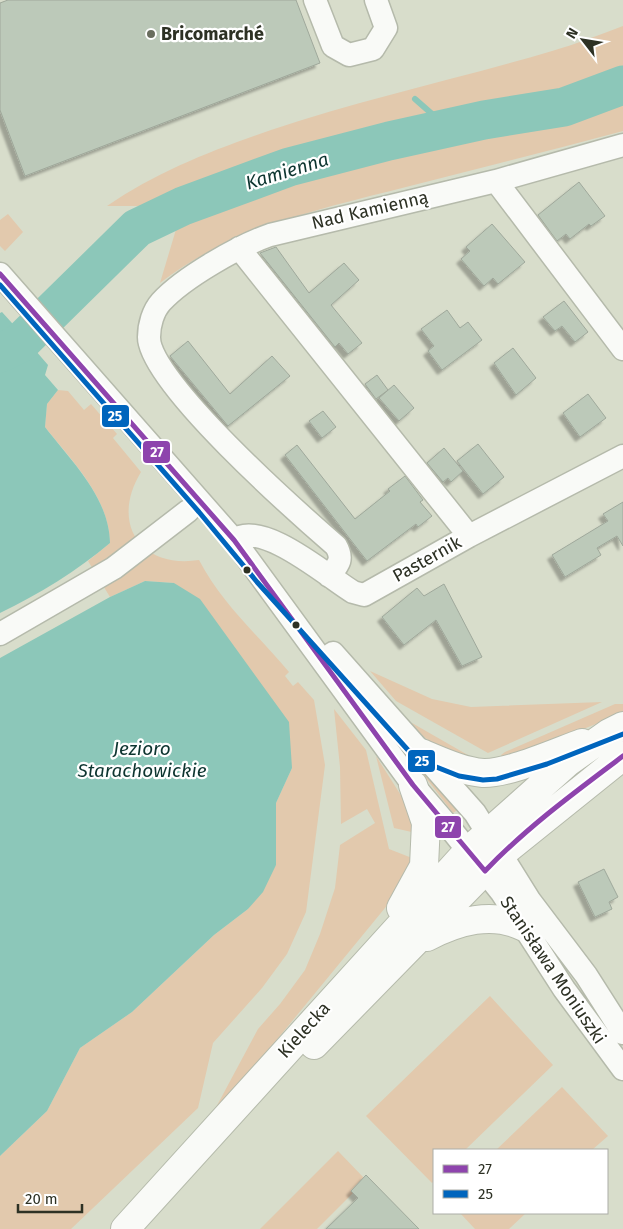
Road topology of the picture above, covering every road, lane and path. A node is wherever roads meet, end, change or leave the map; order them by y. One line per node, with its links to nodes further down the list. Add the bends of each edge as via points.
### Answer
1 (316, 0): 2 (street, via 334,46 349,55 373,49 386,28)
2 (376, 0)
3 (623, 145): 4 (street, Nad Kamienną)
4 (496, 180): 5 (street, Nad Kamienną, via 290,229); 7 (street)
5 (239, 248): 10 (street); 12 (street, Nad Kamienną, via 161,302 155,311 149,342 177,388 260,479 336,546 341,558)
6 (5, 280): 11 (street)
7 (623, 349)
8 (623, 456): 10 (street, Pasternik)
9 (188, 511): 14 (street, via 114,568)
10 (468, 536): 12 (street, Pasternik, via 364,595)
11 (234, 540): 12 (street, Pasternik, via 247,534 268,538); 13 (street)
12 (328, 576)
13 (263, 577): 16 (street); 18 (street)
14 (0, 634)
15 (616, 730): 16 (main road, via 496,772 461,769); 19 (main road, via 568,762)
16 (421, 753): 19 (street, via 475,813)
17 (623, 756): 19 (main road)
18 (413, 785): 19 (street); 22 (main road, via 426,823 424,866 408,898)
19 (485, 852): 20 (street, Stanisława Moniuszki); 21 (main road, Kielecka); 22 (main road, Kielecka); 23 (street, Stanisława Moniuszki, via 530,901 586,975)
20 (524, 927): 21 (main road, via 504,919 480,919 457,924); 24 (street, Stanisława Moniuszki, via 564,989)
21 (415, 943): 26 (main road, Kielecka)
22 (361, 967): 25 (main road, Kielecka)
23 (623, 1033)
24 (623, 1069)
25 (125, 1229)
26 (131, 1229)

